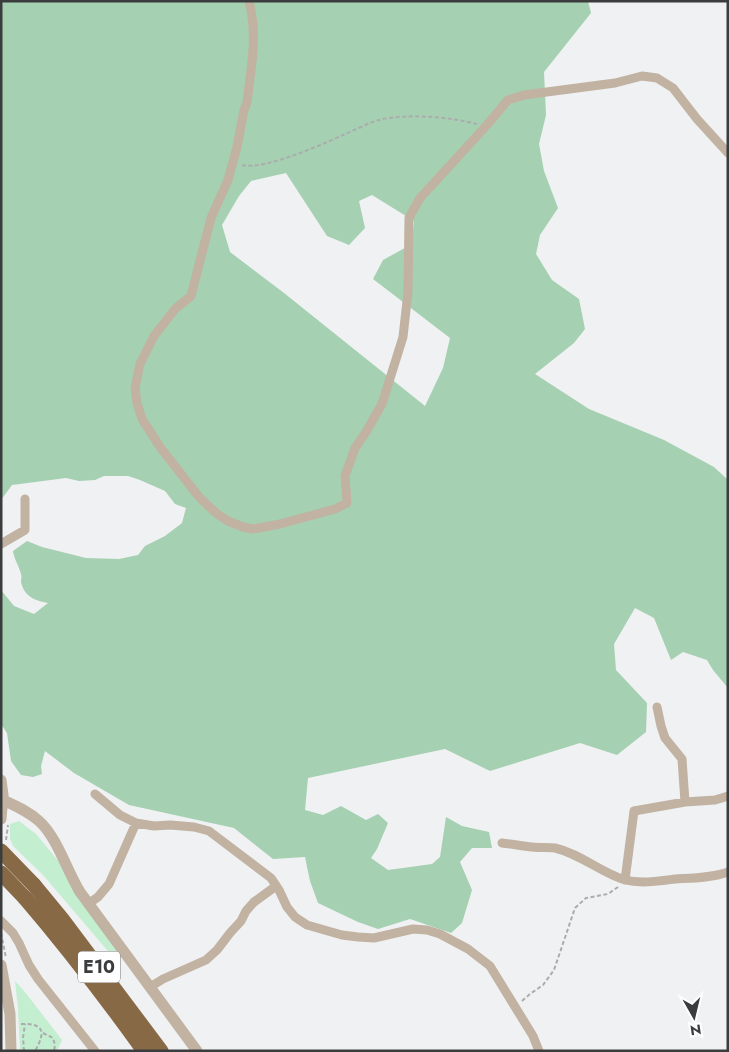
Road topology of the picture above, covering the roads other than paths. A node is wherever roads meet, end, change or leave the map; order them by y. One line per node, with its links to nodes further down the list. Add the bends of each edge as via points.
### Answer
1 (250, 1): 2 (street, via 254,48 247,102 228,180 211,218 191,296 175,309 154,336 140,364 135,388 142,418 160,447 199,497 228,522 242,527 253,529 280,524 347,503 345,476 355,448 382,404 403,337 408,292 409,218 420,198 508,100 642,76 657,78 673,88)
2 (728, 153)
3 (25, 499): 4 (street, via 25,530)
4 (1, 544)
5 (657, 706): 10 (street, via 666,738 682,759)
6 (1, 780): 9 (street)
7 (95, 794): 12 (street, via 120,815)
8 (728, 796): 10 (street)
9 (2, 799): 11 (street); 19 (street, via 44,825)
10 (685, 802): 17 (street, via 634,811)
11 (1, 818)
12 (136, 823): 18 (street, via 209,831); 19 (street, via 109,884)
13 (502, 843): 17 (street, via 555,848)
14 (1, 851): 26 (highway, E10, bridge, via 68,926)
15 (728, 872): 17 (street, via 705,877 640,882)
16 (1, 873): 25 (highway, E10, bridge, via 62,942)
17 (625, 880)
18 (276, 886): 22 (street, via 254,902 206,960); 28 (street, via 287,907 307,925 342,935 374,938 412,929 427,930 468,949 490,966)
19 (88, 904): 22 (street)
20 (1, 921): 24 (street, via 19,943 38,979)
21 (1, 964): 23 (street, via 8,1005)
22 (150, 987): 27 (street)
23 (8, 1045)
24 (95, 1051)
25 (144, 1051)
26 (161, 1051)
27 (197, 1051)
28 (539, 1051)

